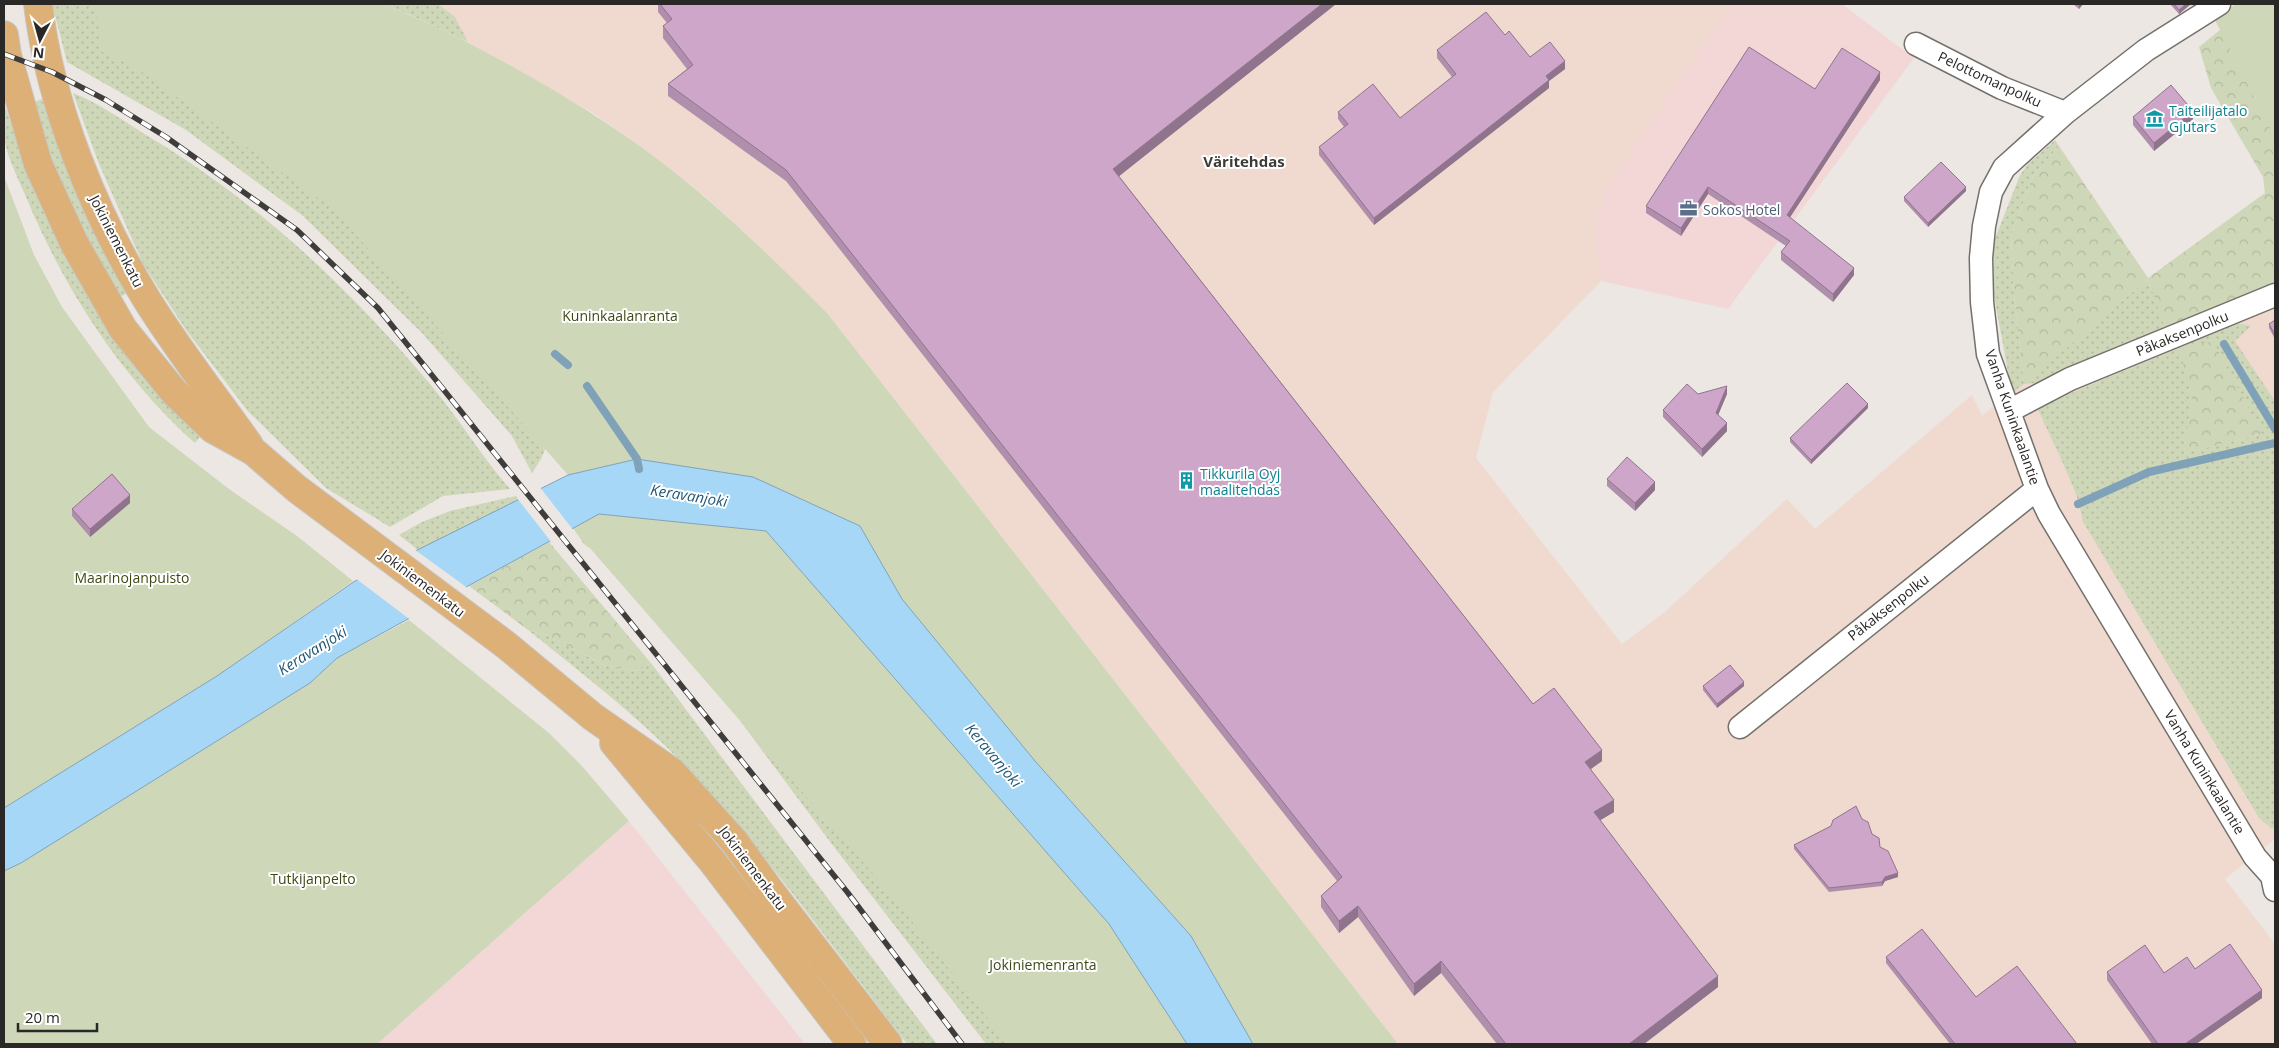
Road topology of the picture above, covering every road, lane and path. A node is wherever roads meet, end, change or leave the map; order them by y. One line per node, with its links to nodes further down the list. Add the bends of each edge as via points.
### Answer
1 (38, 4): 8 (main road, Jokiniemenkatu, via 52,72 74,149 106,225 148,300)
2 (2219, 4): 5 (street, Vanha Kuninkaalantie, via 2146,50)
3 (4, 35): 8 (main road, Jokiniemenkatu, via 38,164 74,243 123,329 174,392 214,429)
4 (1916, 44): 5 (street, Pelottomanpolku, via 2002,88)
5 (2065, 113): 7 (street, Vanha Kuninkaalantie, via 2004,168 1991,192 1984,226 1980,258 1988,354)
6 (2275, 295): 7 (street, Påkaksenpolku, via 2070,379)
7 (2009, 411): 9 (street, Vanha Kuninkaalantie)
8 (253, 451): 10 (main road, Jokiniemenkatu, via 331,514 506,645)
9 (2037, 489): 11 (street, Påkaksenpolku); 12 (street, Vanha Kuninkaalantie, via 2049,514 2256,856)
10 (593, 717): 13 (main road, Jokiniemenkatu, via 712,862); 14 (main road, Jokiniemenkatu, via 672,772 734,841)
11 (1740, 727)
12 (2274, 880)
13 (852, 1044)
14 (888, 1044)

